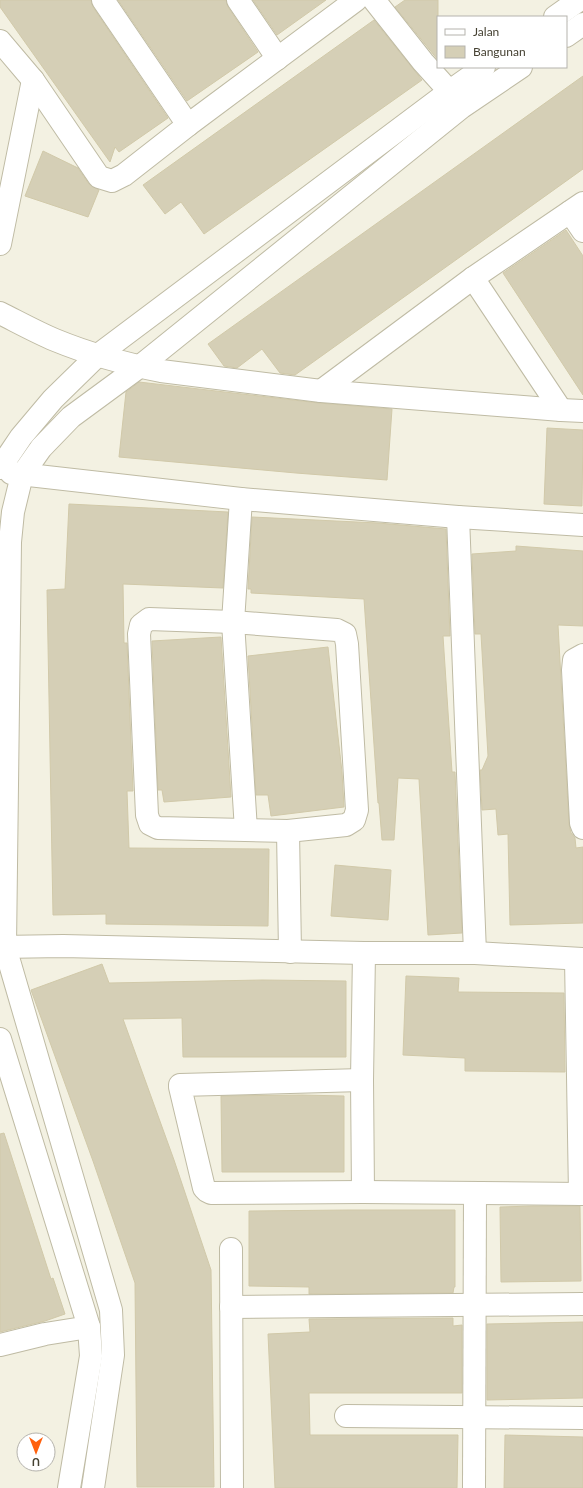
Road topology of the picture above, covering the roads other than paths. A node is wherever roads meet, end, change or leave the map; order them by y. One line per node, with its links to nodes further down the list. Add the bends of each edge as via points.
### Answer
1 (103, 0): 15 (street)
2 (238, 0): 10 (street)
3 (356, 0): 10 (street)
4 (374, 0): 14 (street)
5 (578, 7): 6 (street)
6 (557, 16)
7 (583, 24): 8 (street)
8 (567, 35)
9 (0, 41): 13 (street)
10 (277, 59): 15 (street)
11 (483, 68): 14 (street)
12 (518, 68): 14 (street)
13 (32, 80): 15 (street, via 99,177 112,181 124,175); 18 (street)
14 (456, 99): 21 (street); 22 (street)
15 (188, 125)
16 (577, 208): 17 (street); 19 (street)
17 (583, 231)
18 (0, 244)
19 (473, 278): 23 (street); 24 (street)
20 (0, 313): 21 (street, via 55,340)
21 (98, 355): 22 (street); 26 (street, via 53,399 21,437)
22 (139, 367): 23 (street); 28 (street, via 71,417 41,448)
23 (321, 391): 24 (street)
24 (561, 410): 25 (street)
25 (583, 411)
26 (0, 468)
27 (0, 472): 28 (street)
28 (22, 475): 29 (street); 37 (street, via 13,512 10,542)
29 (241, 499): 30 (street); 32 (street)
30 (458, 517): 31 (street); 40 (street)
31 (583, 525)
32 (233, 622): 35 (street); 35 (street, via 149,619 141,625 139,634 147,815 150,824 158,828); 36 (street, via 337,630 345,634 357,810 354,820 346,825)
33 (583, 655): 34 (street, via 574,660 573,670)
34 (583, 828)
35 (246, 830): 36 (street)
36 (288, 831): 38 (street)
37 (2, 947): 38 (street, via 63,946); 58 (street, via 111,1310 113,1355)
38 (290, 952): 39 (street)
39 (364, 953): 40 (street); 43 (street)
40 (475, 953): 41 (street)
41 (580, 958): 44 (street)
42 (0, 1039): 52 (street)
43 (362, 1080): 45 (street); 45 (street, via 182,1084 180,1087 204,1188 207,1191)
44 (581, 1085): 47 (street)
45 (363, 1192): 46 (street)
46 (474, 1194): 47 (street); 49 (street)
47 (582, 1194)
48 (231, 1249): 51 (street)
49 (473, 1304): 50 (street); 51 (street); 55 (street)
50 (583, 1304)
51 (231, 1307): 59 (street)
52 (89, 1327): 53 (street); 57 (street, via 91,1356)
53 (0, 1345)
54 (346, 1416): 55 (street)
55 (474, 1418): 56 (street); 60 (street)
56 (583, 1418)
57 (69, 1488)
58 (93, 1488)
59 (232, 1488)
60 (474, 1488)

